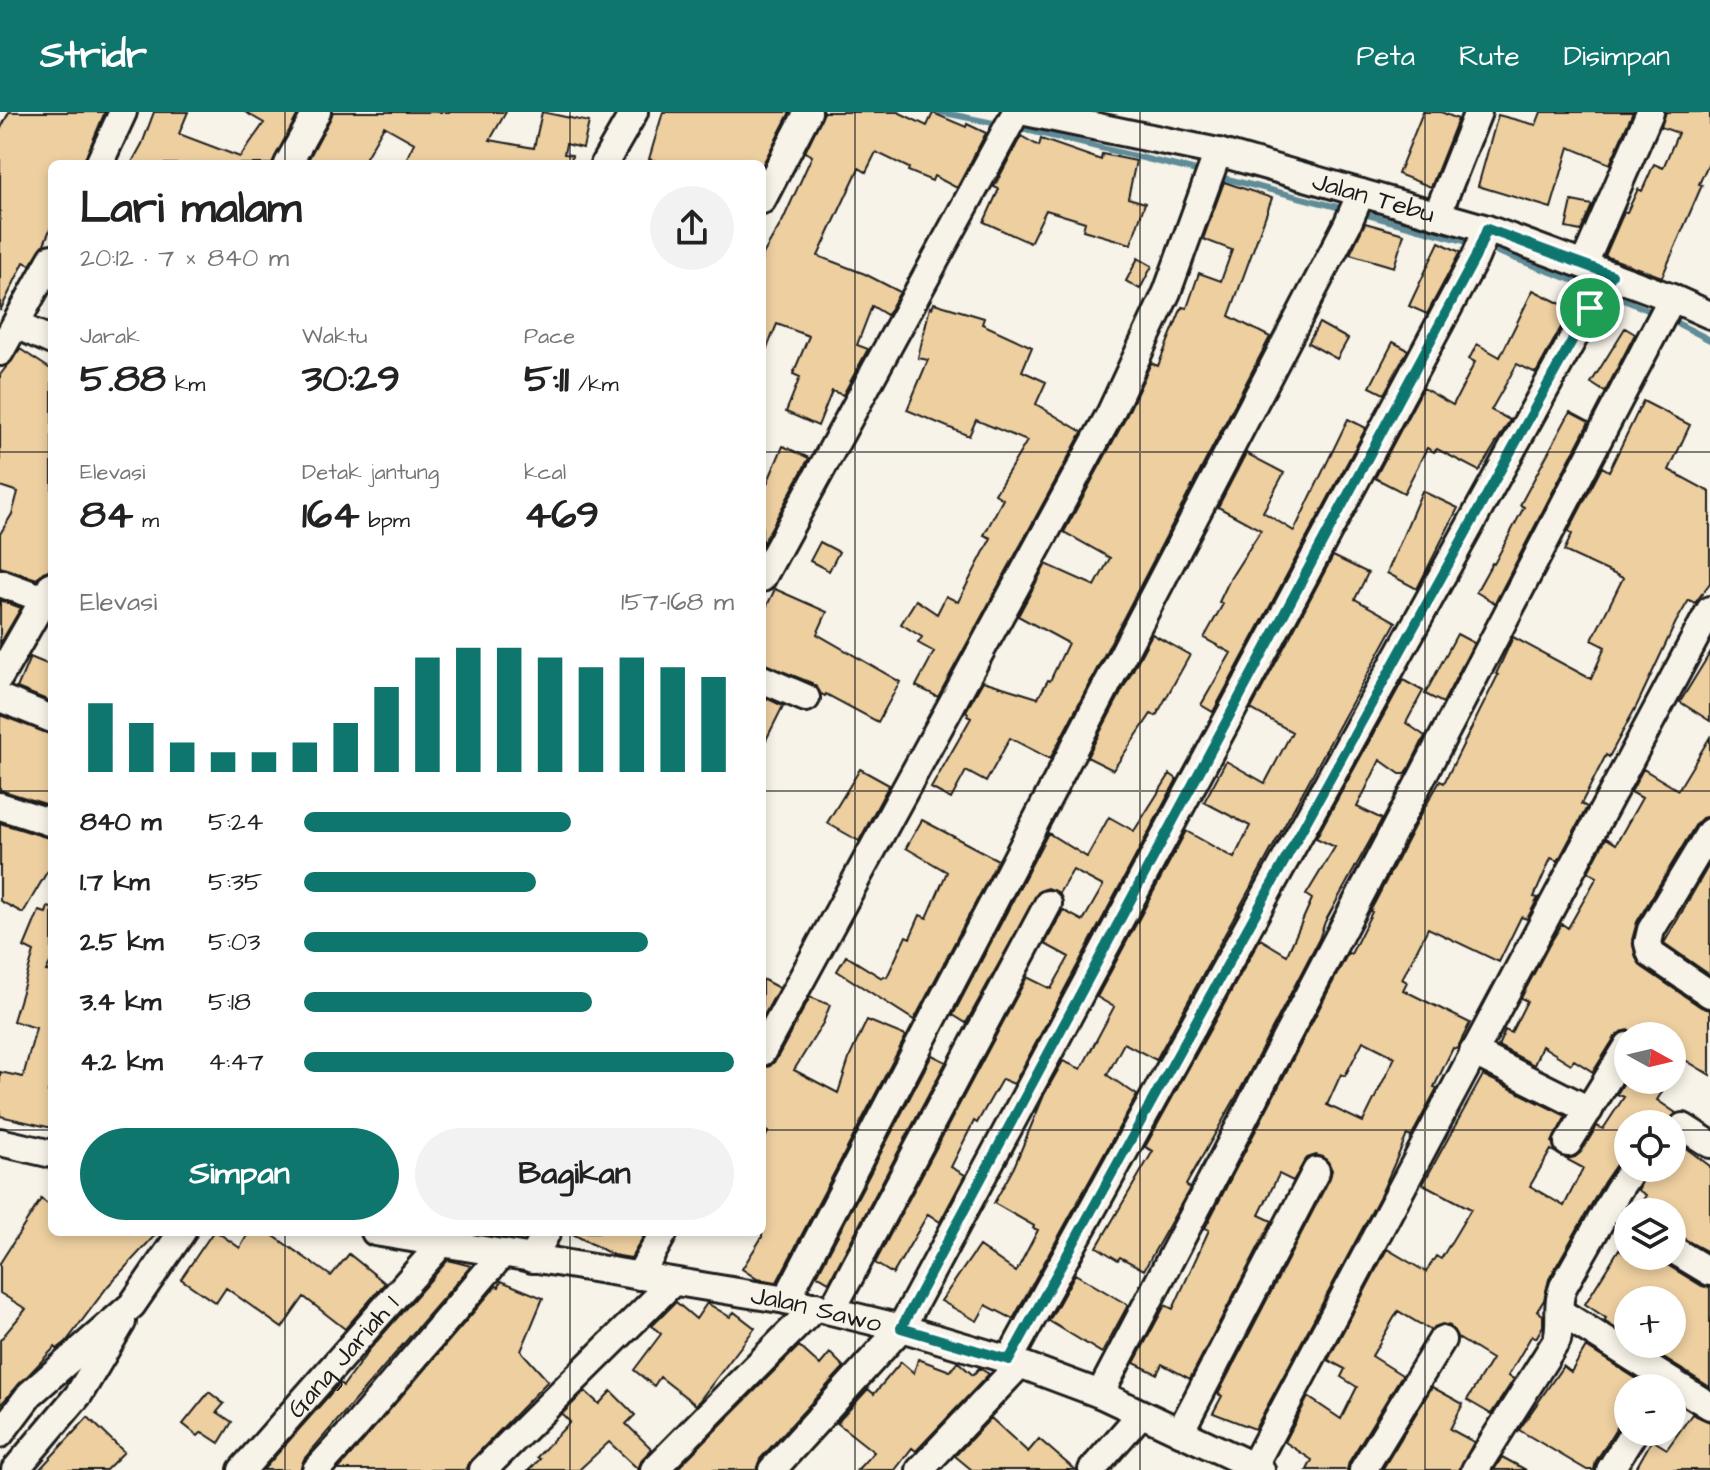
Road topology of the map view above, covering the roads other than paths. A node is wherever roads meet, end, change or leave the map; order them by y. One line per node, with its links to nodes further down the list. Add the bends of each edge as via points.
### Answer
1 (123, 112): 9 (street)
2 (317, 112): 10 (street)
3 (634, 112): 11 (street)
4 (808, 112): 13 (street)
5 (1478, 112): 15 (street)
6 (1650, 112): 17 (street)
7 (1053, 115): 8 (street, Jalan Tebu); 12 (street, Jalan Tebu)
8 (1015, 118): 25 (street)
9 (101, 160)
10 (290, 160)
11 (606, 160)
12 (1214, 166): 14 (street, Jalan Tebu); 39 (street, via 1167,292 1110,414)
13 (766, 192)
14 (1355, 206): 15 (street, Jalan Tebu); 61 (street)
15 (1437, 215): 16 (street, Jalan Tebu)
16 (1482, 241): 17 (street, Jalan Tebu); 65 (street)
17 (1584, 264): 19 (street, Jalan Tebu)
18 (48, 265): 22 (street)
19 (1610, 278): 20 (street, Jalan Tebu); 67 (street)
20 (1669, 303): 21 (street, Jalan Tebu); 70 (street)
21 (1710, 315)
22 (16, 325): 23 (street); 24 (street)
23 (48, 339)
24 (0, 352)
25 (766, 571)
26 (0, 583): 27 (street)
27 (48, 592): 29 (street)
28 (1710, 610): 40 (street)
29 (0, 676)
30 (766, 681): 32 (street)
31 (0, 698): 33 (street)
32 (806, 698)
33 (48, 717)
34 (0, 806): 35 (street)
35 (48, 822)
36 (1710, 832): 38 (street, via 1648,943 1651,954)
37 (1048, 904): 63 (street)
38 (1710, 994)
39 (766, 1045)
40 (1473, 1052): 42 (street); 79 (street)
41 (1614, 1069): 42 (street)
42 (1589, 1110): 45 (street)
43 (1686, 1129): 46 (street)
44 (0, 1142): 47 (street)
45 (1568, 1143)
46 (1710, 1144)
47 (48, 1153)
48 (1316, 1171): 75 (street)
49 (1625, 1182): 64 (street, via 1569,1275 1560,1295)
50 (179, 1236): 62 (street)
51 (403, 1236): 54 (street, Jalan Sawo)
52 (545, 1236): 57 (street)
53 (662, 1236): 59 (street)
54 (442, 1243): 55 (street, Jalan Sawo); 81 (street, Gang Jariah 1)
55 (503, 1253): 57 (street, Jalan Sawo); 82 (street)
56 (1686, 1257): 58 (street)
57 (532, 1259): 59 (street, Jalan Sawo)
58 (1710, 1272)
59 (639, 1276): 60 (street, Jalan Sawo)
60 (673, 1282): 61 (street, Jalan Sawo); 83 (street)
61 (786, 1300): 63 (street, Jalan Sawo)
62 (132, 1305): 69 (street); 74 (street, via 79,1394)
63 (824, 1308): 65 (street, Jalan Sawo); 84 (street)
64 (1560, 1312): 68 (street); 89 (street, via 1557,1340)
65 (901, 1328): 67 (street, Jalan Sawo); 85 (street)
66 (1442, 1340): 88 (street)
67 (1014, 1362): 70 (street, Jalan Sawo); 86 (street)
68 (1651, 1374)
69 (30, 1394): 74 (street); 76 (street)
70 (1100, 1394): 73 (street, Jalan Sawo)
71 (1686, 1394): 72 (street)
72 (1710, 1406)
73 (1141, 1414): 75 (street, Jalan Sawo); 87 (street)
74 (57, 1419): 80 (street)
75 (1180, 1432): 78 (street, Jalan Sawo)
76 (0, 1434)
77 (1625, 1446): 90 (street)
78 (1223, 1463): 79 (street, Jalan Sawo)
79 (1257, 1468)
80 (15, 1470)
81 (242, 1470)
82 (316, 1470)
83 (483, 1470)
84 (654, 1470)
85 (772, 1470)
86 (920, 1470)
87 (1092, 1470)
88 (1363, 1470)
89 (1475, 1470)
90 (1610, 1470)

